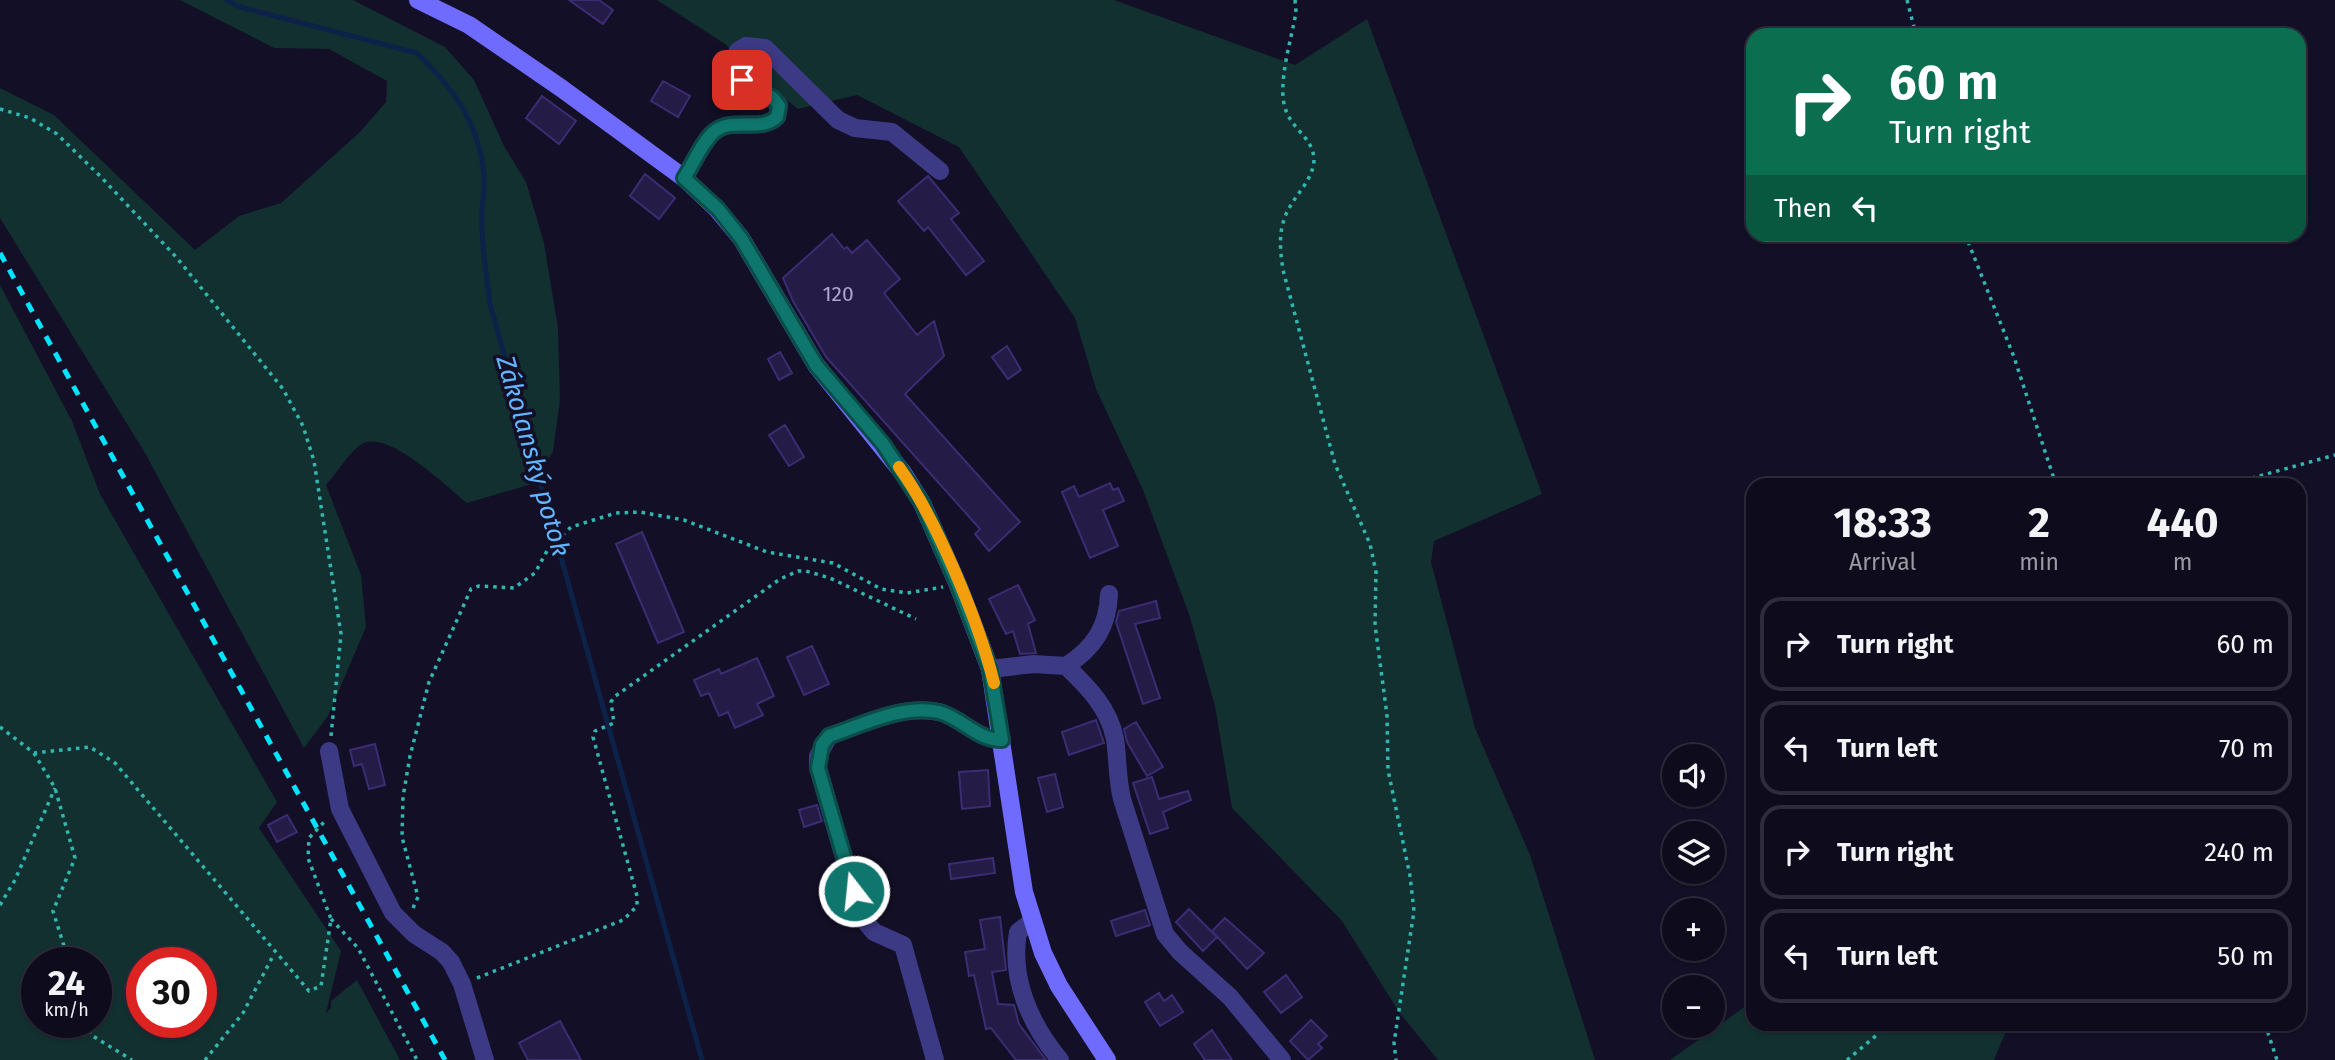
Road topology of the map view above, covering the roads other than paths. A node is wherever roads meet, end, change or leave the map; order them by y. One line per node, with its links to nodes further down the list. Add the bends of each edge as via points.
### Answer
1 (418, 0): 3 (main road, via 469,25)
2 (940, 171): 3 (street, via 892,132 855,128 838,120 781,62 756,45 738,51 734,72 773,98 779,106 777,117 762,124 736,123 713,132)
3 (684, 178): 6 (main road, via 741,238 816,365 904,473 958,585)
4 (1109, 594): 5 (street, via 1098,638)
5 (1066, 666): 6 (street); 14 (street, via 1104,708 1112,726 1120,790 1165,934 1230,997)
6 (990, 669): 7 (main road)
7 (1002, 740): 9 (main road); 11 (street, via 983,737 939,712 916,711 829,736 818,756 861,916 874,932 903,946)
8 (329, 751): 10 (street, via 340,809 394,913 442,952 462,984)
9 (1032, 922): 12 (street, via 1018,933 1018,979 1028,1010); 13 (main road, via 1059,986)
10 (485, 1060)
11 (935, 1060)
12 (1060, 1060)
13 (1107, 1060)
14 (1282, 1060)

